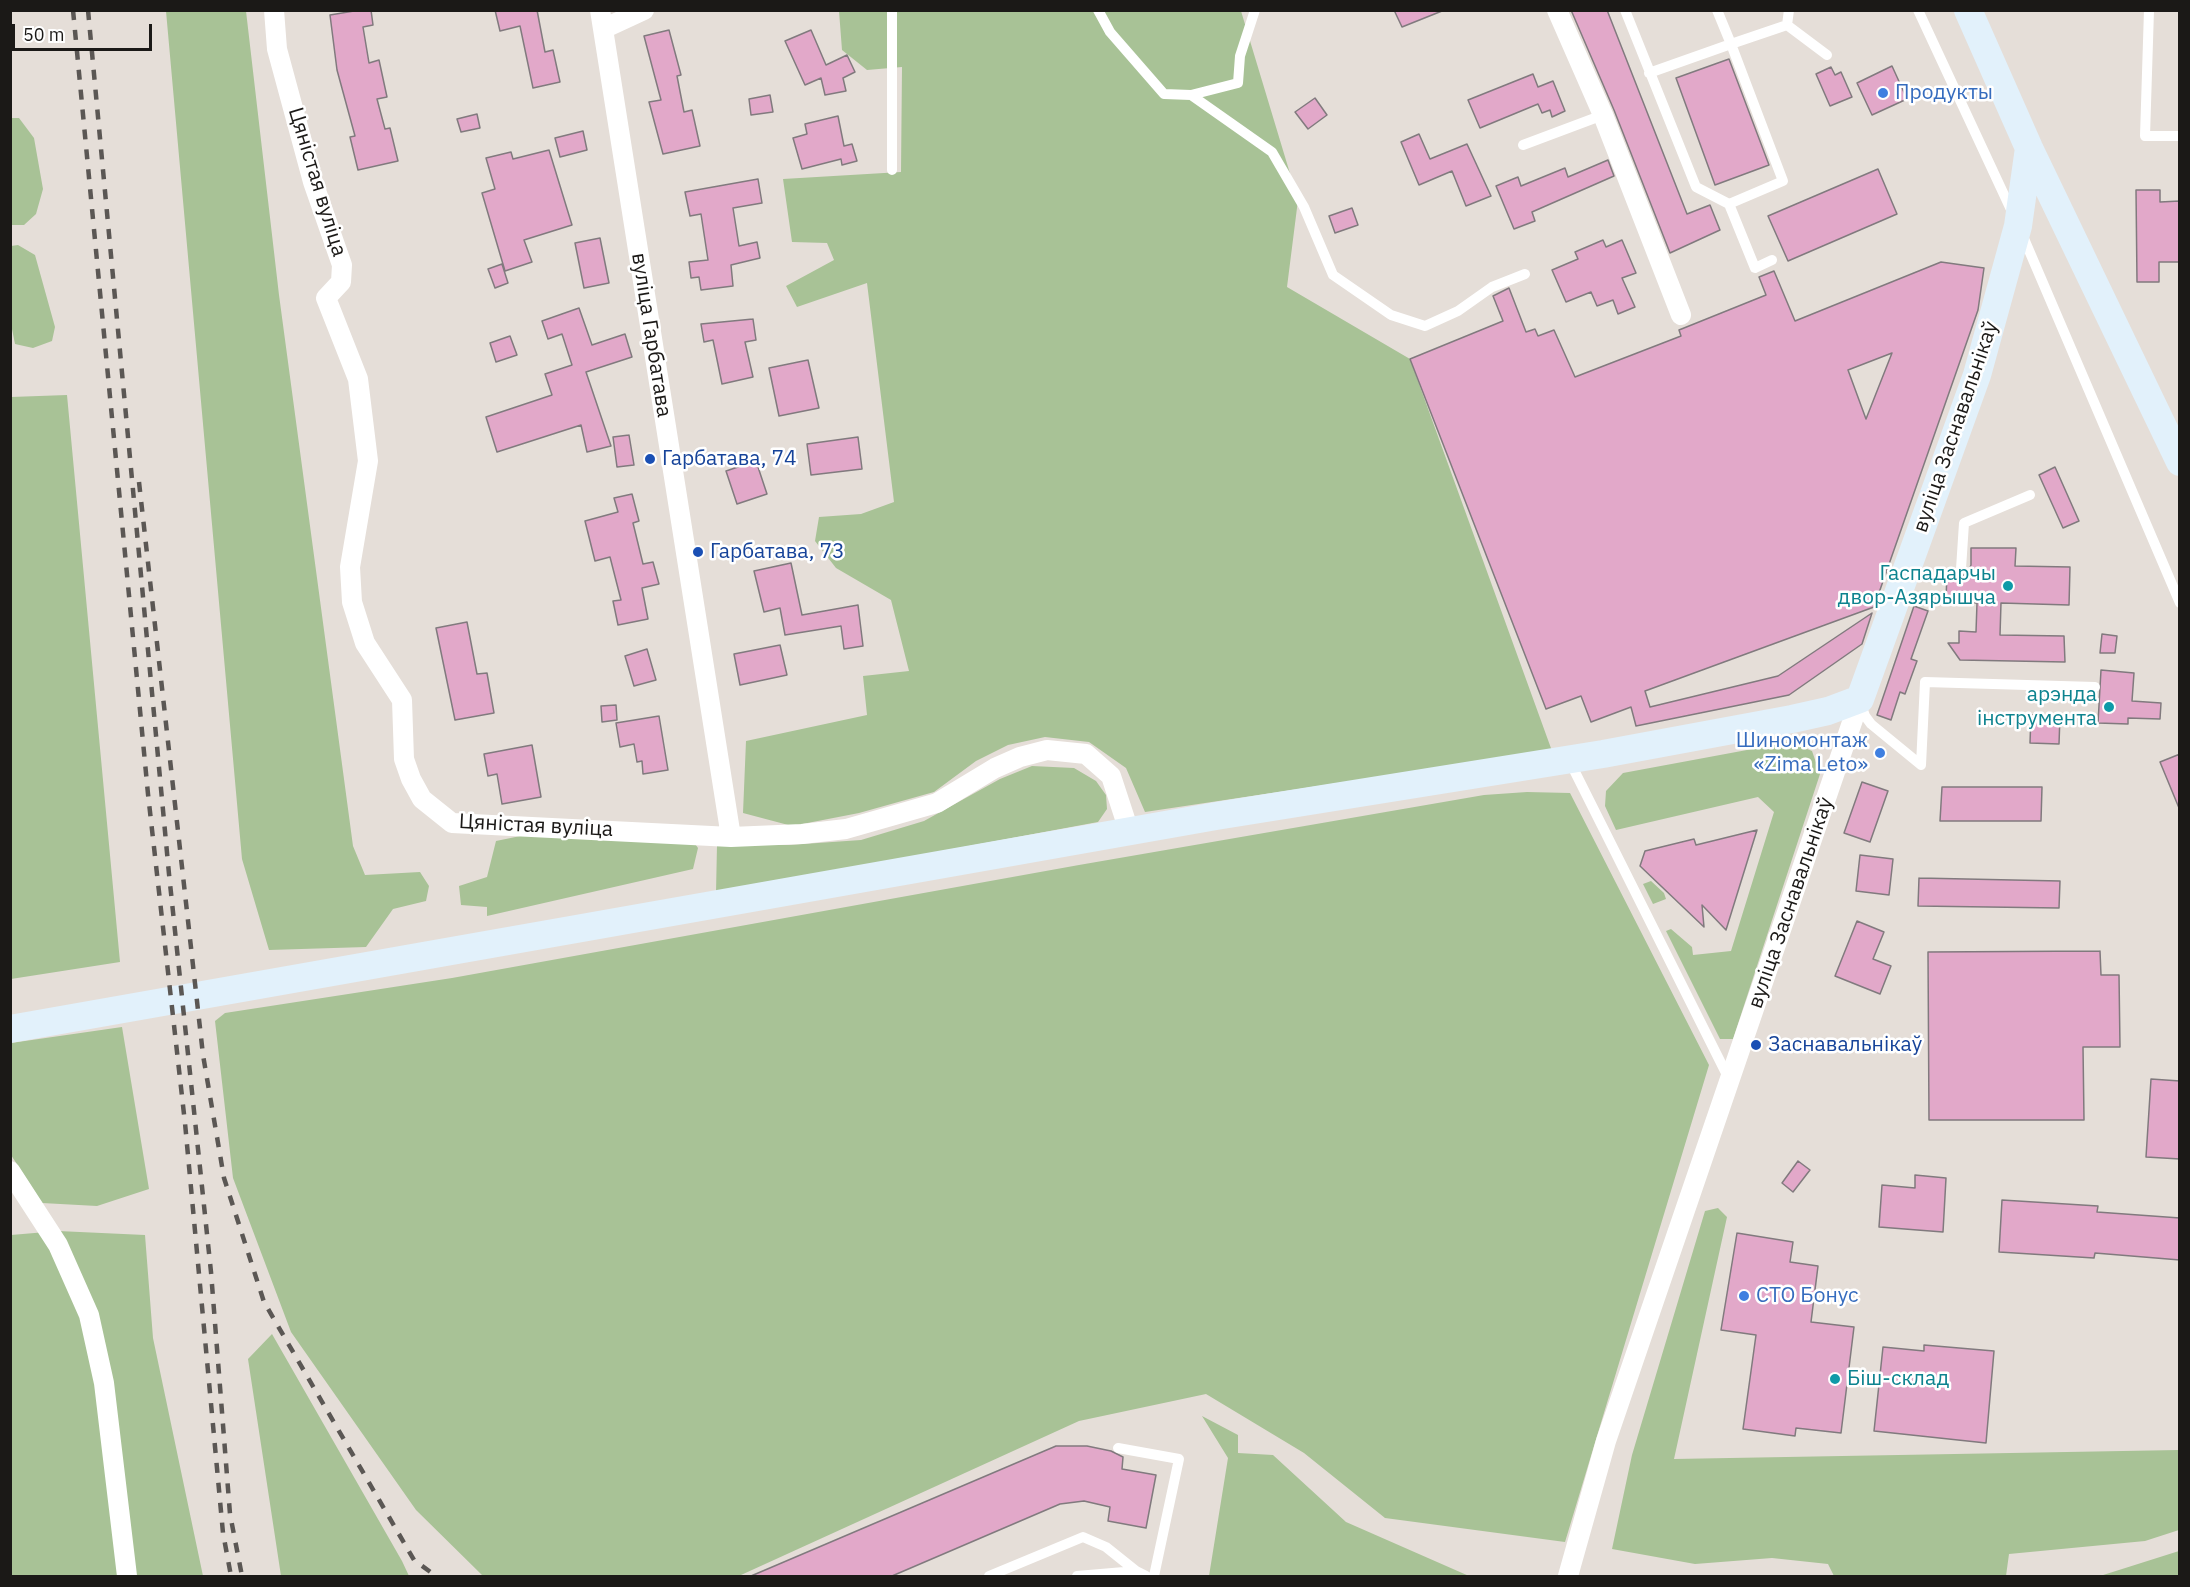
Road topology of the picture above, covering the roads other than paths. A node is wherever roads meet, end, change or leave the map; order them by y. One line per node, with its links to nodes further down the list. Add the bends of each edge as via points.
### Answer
1 (274, 10): 37 (street, Цяністая вуліца, via 280,60 342,265 341,282 326,298 358,379 368,461 350,567 352,602 365,643 402,700 404,759 422,799 452,823)
2 (644, 10): 13 (street)
3 (892, 10): 23 (lane)
4 (1098, 10): 18 (lane, via 1110,32 1164,94)
5 (1255, 10): 18 (lane, via 1240,56 1238,83)
6 (1557, 10): 19 (street)
7 (1625, 10): 17 (lane)
8 (1717, 10): 15 (lane)
9 (1789, 10): 14 (lane)
10 (1918, 10): 25 (lane)
11 (1968, 10): 22 (main road)
12 (2149, 10): 20 (lane, via 2145,136)
13 (601, 20): 37 (street, вуліца Гарбатава)
14 (1787, 25): 15 (lane); 16 (lane)
15 (1731, 44): 17 (lane); 24 (lane, via 1783,181)
16 (1827, 55)
17 (1649, 73): 24 (lane, via 1696,187)
18 (1191, 95): 27 (lane, via 1272,152 1304,207 1333,275 1391,315 1425,326 1458,311 1492,287)
19 (1603, 116): 21 (lane); 28 (street)
20 (2180, 136)
21 (1523, 145)
22 (2029, 148): 25 (main road, вуліца Заснавальнікаў); 29 (main road)
23 (892, 170)
24 (1729, 204): 26 (lane, via 1755,268)
25 (2018, 226): 32 (lane); 34 (main road, вуліца Заснавальнікаў, via 1977,375)
26 (1772, 260)
27 (1525, 274)
28 (1681, 315)
29 (2180, 462)
30 (2030, 495): 31 (lane, via 1964,523)
31 (1961, 569)
32 (2180, 603)
33 (2095, 687): 34 (lane, via 1925,682 1921,765 1871,724)
34 (1860, 699): 35 (main road, via 1792,719); 39 (street, вуліца Заснавальнікаў)
35 (1568, 759): 36 (main road); 39 (lane)
36 (1129, 831): 37 (street, via 1111,776 1086,754 1047,750 995,768 937,802 889,818 846,829); 38 (main road)
37 (731, 837)
38 (10, 1029)
39 (1730, 1081): 47 (street, вуліца Заснавальнікаў, via 1606,1441)
40 (10, 1171): 43 (street, via 58,1245 90,1315 104,1383)
41 (1118, 1448): 46 (lane, via 1179,1458)
42 (1141, 1574): 44 (lane, via 1106,1547 1083,1537); 45 (lane)
43 (127, 1576)
44 (989, 1576)
45 (1077, 1576)
46 (1154, 1576)
47 (1568, 1576)

